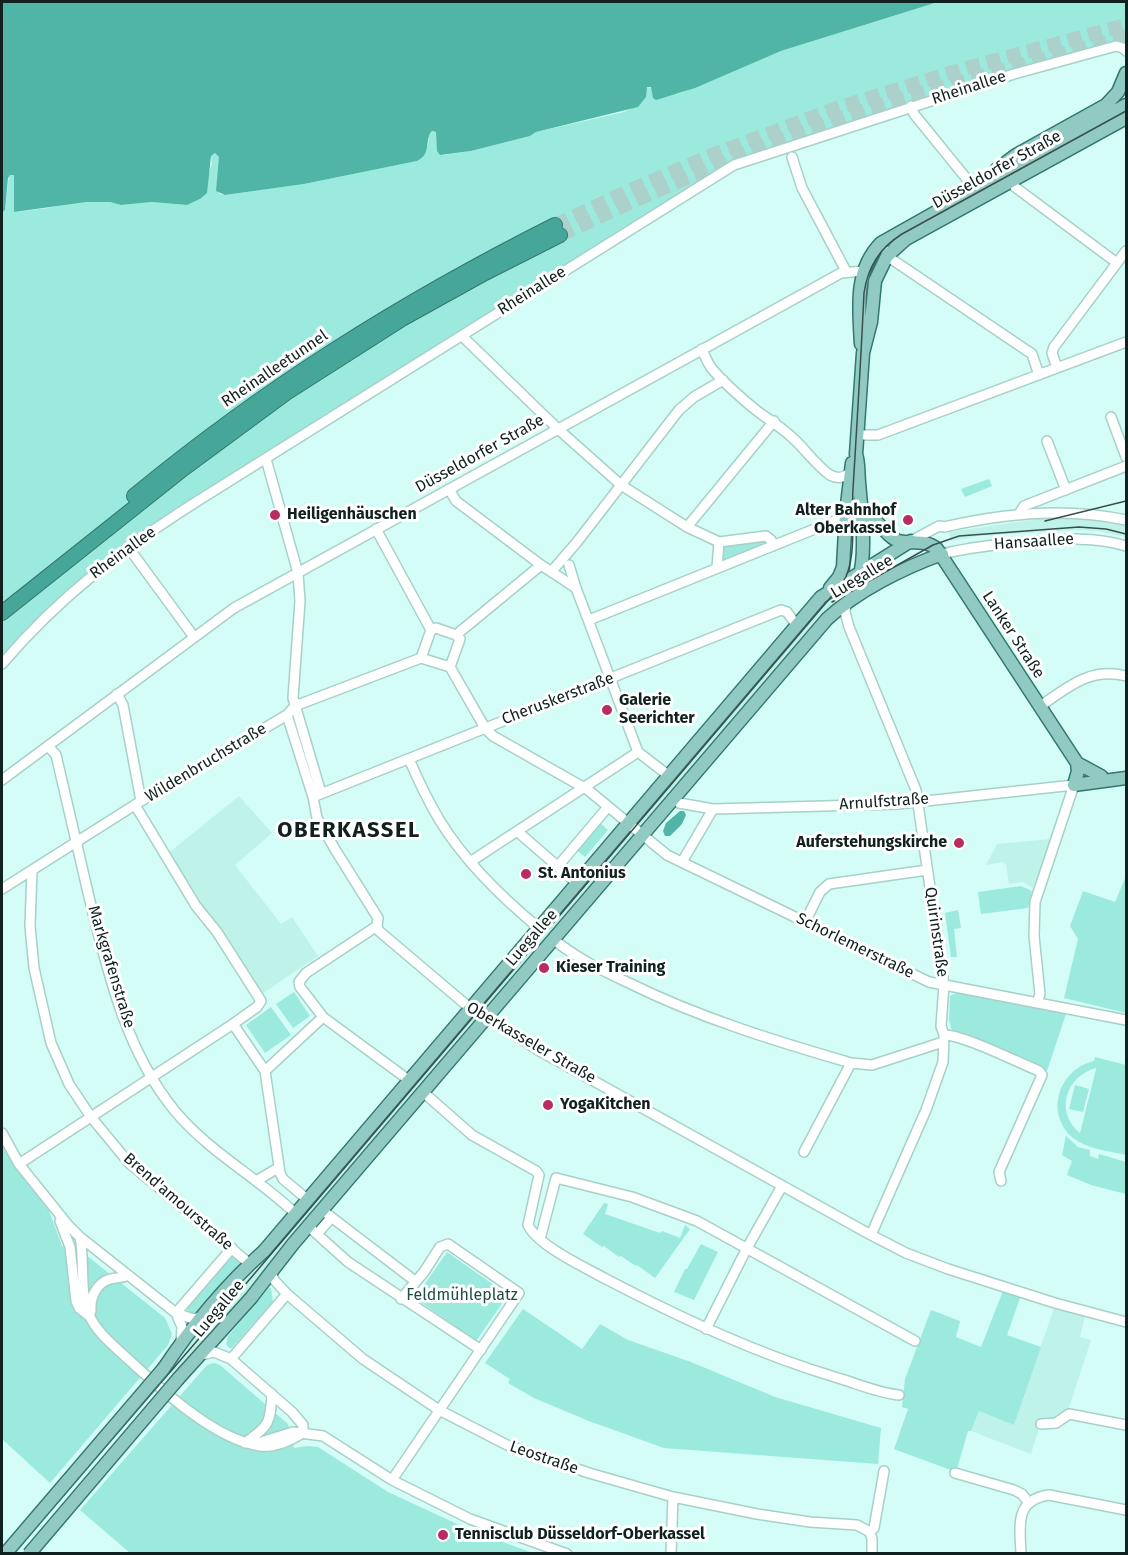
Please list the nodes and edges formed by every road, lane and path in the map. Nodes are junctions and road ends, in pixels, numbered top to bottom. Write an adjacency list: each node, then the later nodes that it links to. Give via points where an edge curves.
1 (1126, 51): 4 (street, Rheinallee, via 1120,46 1112,47)
2 (1126, 73): 8 (main road, Düsseldorfer Straße, via 1107,105 1013,157 992,173)
3 (1126, 105): 8 (main road, Düsseldorfer Straße)
4 (911, 106): 8 (street); 18 (street, Rheinallee, via 734,165)
5 (1126, 118): 7 (main road, Düsseldorfer Straße)
6 (792, 157): 15 (street, via 802,188)
7 (1012, 181): 8 (main road, Düsseldorfer Straße); 13 (street)
8 (980, 190): 10 (main road, Düsseldorfer Straße); 12 (main road, Düsseldorfer Straße)
9 (558, 230): 61 (highway, Rheinalleetunnel, via 477,265 392,312 276,387 179,459)
10 (892, 235): 12 (street); 16 (main road, Düsseldorfer Straße, via 872,253)
11 (1126, 251): 13 (street)
12 (887, 256): 14 (main road, Düsseldorfer Straße); 24 (street, via 1032,354)
13 (1118, 263): 23 (street, via 1054,347)
14 (880, 267): 16 (main road); 17 (main road, Düsseldorfer Straße)
15 (846, 271): 16 (street, Düsseldorfer Straße); 20 (street, Düsseldorfer Straße)
16 (863, 271): 17 (main road, via 870,276 868,297); 21 (main road)
17 (872, 309): 21 (main road)
18 (462, 336): 29 (street); 34 (street, Rheinallee)
19 (1126, 342): 23 (street)
20 (702, 349): 22 (street); 29 (street, Düsseldorfer Straße)
21 (863, 352): 30 (main road)
22 (710, 366): 25 (street); 26 (street)
23 (1057, 368): 24 (street)
24 (1039, 375): 30 (street, via 878,435)
25 (723, 380): 26 (street); 28 (street)
26 (711, 387): 37 (street, via 686,402)
27 (1112, 417): 33 (street)
28 (774, 421): 36 (street, via 831,475 842,477); 45 (street)
29 (558, 429): 37 (street); 38 (street, Düsseldorfer Straße)
30 (858, 435): 32 (main road)
31 (1047, 441): 39 (street)
32 (856, 454): 36 (main road); 40 (main road)
33 (1126, 457)
34 (266, 459): 53 (street, Rheinallee); 59 (street, Oberkasseler Straße)
35 (1126, 466): 39 (street)
36 (850, 472): 41 (main road)
37 (621, 485): 45 (street); 58 (street)
38 (449, 489): 47 (street, Düsseldorfer Straße); 55 (street, via 456,501)
39 (1066, 490): 42 (street, via 1024,506)
40 (862, 509): 49 (main road, via 896,540); 60 (main road)
41 (846, 513): 44 (street); 48 (main road)
42 (1019, 514): 43 (street, Hansaallee, via 1061,513); 46 (street, Hansaallee)
43 (1126, 520)
44 (827, 524): 48 (street); 51 (street)
45 (687, 527): 50 (street)
46 (944, 527): 49 (street, Hansaallee, via 929,530); 54 (street, via 933,538)
47 (376, 530): 59 (street, Düsseldorfer Straße); 71 (street)
48 (845, 532): 63 (main road, via 841,573)
49 (911, 541): 54 (main road); 60 (main road, Luegallee)
50 (719, 542): 51 (street, via 766,536); 57 (street)
51 (773, 546): 57 (street)
52 (1126, 546): 54 (street, Hansaallee, via 1071,539)
53 (128, 547): 73 (street); 75 (street, Rheinallee, via 46,615)
54 (937, 550): 64 (main road, Luegallee); 81 (main road, Lanker Straße)
55 (541, 565): 58 (street); 72 (street)
56 (568, 565): 62 (street)
57 (717, 568): 68 (street)
58 (552, 571): 62 (street)
59 (298, 573): 73 (street, Düsseldorfer Straße, via 234,608); 80 (street, Oberkasseler Straße, via 300,601 292,698)
60 (861, 573): 63 (main road, Luegallee); 64 (main road)
61 (41, 578): 65 (highway); 66 (highway)
62 (576, 588): 68 (street)
63 (821, 597): 69 (main road, Luegallee)
64 (846, 602): 67 (main road, Luegallee); 70 (street, Quirinstraße)
65 (2, 603)
66 (2, 613)
67 (827, 619): 70 (street, via 837,619); 92 (main road, Luegallee)
68 (589, 620): 78 (street)
69 (797, 626): 78 (street, Cheruskerstraße, via 781,610); 88 (main road, Luegallee)
70 (849, 627): 96 (street, Quirinstraße)
71 (431, 630): 72 (street); 74 (street)
72 (456, 635): 76 (street, via 460,639)
73 (194, 637): 79 (street, Düsseldorfer Straße)
74 (421, 658): 76 (street); 80 (street, Wildenbruchstraße)
75 (2, 664)
76 (450, 667): 83 (street)
77 (1126, 676): 81 (street, via 1109,672 1084,678)
78 (610, 679): 83 (street, Cheruskerstraße); 85 (street)
79 (117, 694): 84 (street, Düsseldorfer Straße); 97 (street, via 123,705)
80 (296, 706): 82 (street, Wildenbruchstraße); 95 (street, Oberkasseler Straße)
81 (1039, 707): 87 (main road, Lanker Straße)
82 (287, 715): 95 (street, Oberkasseler Straße); 97 (street, Wildenbruchstraße)
83 (485, 728): 86 (street, Cheruskerstraße); 94 (street, Schorlemerstraße)
84 (48, 746): 90 (street, Düsseldorfer Straße); 104 (street, Markgrafenstraße, via 56,755)
85 (638, 752): 88 (street); 94 (street)
86 (409, 759): 95 (street, Cheruskerstraße); 105 (street, via 438,819)
87 (1077, 763): 91 (main road, Lanker Straße); 93 (main road)
88 (667, 778): 102 (main road, Luegallee)
89 (1126, 778): 91 (main road)
90 (2, 780)
91 (1104, 780): 93 (main road)
92 (685, 784): 98 (main road, Luegallee); 99 (street, via 684,795)
93 (1074, 785): 96 (street, Arnulfstraße); 117 (street, via 1035,902)
94 (583, 788): 100 (street, Schorlemerstraße); 103 (street)
95 (317, 795): 113 (street, Oberkasseler Straße, via 317,818 378,918)
96 (918, 801): 101 (street, Arnulfstraße); 109 (street, Quirinstraße)
97 (138, 803): 104 (street, Wildenbruchstraße); 122 (street, via 196,906 261,1001)
98 (673, 803): 99 (street, Arnulfstraße); 102 (main road, Luegallee)
99 (693, 805): 101 (street, Arnulfstraße)
100 (607, 808): 102 (street, Schorlemerstraße); 107 (street)
101 (712, 808): 106 (street)
102 (635, 831): 106 (street, Schorlemerstraße); 110 (main road, Luegallee); 115 (main road, Luegallee)
103 (518, 832): 105 (street); 107 (street)
104 (76, 842): 108 (street, Wildenbruchstraße); 126 (street, Markgrafenstraße, via 112,982)
105 (470, 862): 114 (street)
106 (682, 862): 112 (street, Schorlemerstraße)
107 (558, 866): 110 (street)
108 (32, 870): 111 (street, Wildenbruchstraße); 129 (street, Brend'amourstraße, via 31,946 43,1010 61,1067)
109 (927, 870): 112 (street, via 829,884 820,892); 116 (street, Quirinstraße)
110 (579, 884): 114 (main road, Luegallee)
111 (2, 889)
112 (805, 922): 116 (street, Schorlemerstraße, via 929,982)
113 (377, 926): 118 (street, Oberkasseler Straße); 119 (street, via 306,973 299,982)
114 (540, 929): 118 (main road, Luegallee)
115 (553, 939): 120 (main road, Luegallee); 124 (street, via 593,966 655,996 742,1030)
116 (944, 985): 117 (street, Schorlemerstraße); 123 (street, Quirinstraße)
117 (1038, 1003): 121 (street, Schorlemerstraße)
118 (471, 1009): 120 (street, Oberkasseler Straße); 127 (main road, Luegallee)
119 (323, 1017): 125 (street); 127 (street)
120 (487, 1017): 128 (main road, Luegallee); 136 (street, Oberkasseler Straße, via 538,1050)
121 (1126, 1020)
122 (233, 1024): 125 (street); 126 (street)
123 (943, 1038): 124 (street, via 872,1065); 135 (street, via 951,1035 1042,1075 999,1172); 142 (street, Quirinstraße, via 943,1062 926,1110)
124 (851, 1063): 131 (street)
125 (265, 1071): 133 (street)
126 (151, 1078): 129 (street); 134 (street, Markgrafenstraße, via 192,1130)
127 (410, 1081): 137 (main road, Luegallee)
128 (423, 1092): 140 (main road, Luegallee); 144 (street, via 472,1135 537,1171 528,1221 529,1228)
129 (91, 1117): 132 (street); 146 (street, Brend'amourstraße, via 129,1162)
130 (2, 1133): 132 (street)
131 (804, 1152)
132 (19, 1164): 138 (street)
133 (278, 1168): 134 (street); 137 (street, via 283,1179)
134 (256, 1181): 139 (street, Markgrafenstraße)
135 (1000, 1181)
136 (782, 1186): 142 (street, Oberkasseler Straße); 147 (street)
137 (308, 1200): 139 (main road, Luegallee)
138 (59, 1214): 143 (street); 145 (street)
139 (296, 1214): 148 (main road, Luegallee)
140 (327, 1214): 141 (main road, Luegallee); 151 (street)
141 (313, 1230): 149 (main road, Luegallee); 153 (street, via 348,1262)
142 (871, 1235): 157 (street, Oberkasseler Straße, via 948,1269)
143 (80, 1237): 145 (street); 150 (street); 155 (street, via 84,1256 83,1295)
144 (540, 1239): 147 (street, via 556,1178 660,1206 707,1225); 158 (street, via 570,1260)
145 (70, 1247): 155 (street, via 76,1301)
146 (232, 1248): 148 (street, Brend'amourstraße); 154 (street)
147 (747, 1248): 158 (street); 159 (street)
148 (250, 1264): 156 (main road, Luegallee)
149 (270, 1272): 152 (street, Leostraße); 162 (main road, Luegallee)
150 (128, 1275): 154 (street); 155 (street, via 100,1284 92,1296)
151 (415, 1281): 153 (street); 161 (street, via 440,1247 448,1244 519,1293)
152 (287, 1294): 163 (street); 166 (street, Leostraße, via 363,1359)
153 (401, 1299): 161 (street)
154 (176, 1313): 156 (street, via 193,1319); 160 (street, via 182,1327)
155 (89, 1316): 170 (street, via 158,1386 200,1418)
156 (203, 1316): 160 (main road, Luegallee)
157 (1126, 1322)
158 (706, 1329): 165 (street, via 798,1366)
159 (915, 1341)
160 (180, 1343): 178 (main road, Luegallee, bridge, via 164,1368)
161 (481, 1350): 166 (street)
162 (201, 1355): 163 (street, via 214,1352); 179 (main road, Luegallee, bridge)
163 (231, 1359): 164 (street)
164 (272, 1394): 169 (street, via 300,1420); 170 (street, via 268,1423)
165 (900, 1395)
166 (439, 1410): 173 (street); 174 (street, Leostraße, via 507,1445)
167 (1041, 1424): 168 (street, via 1056,1423 1069,1414)
168 (1126, 1425)
169 (303, 1433): 170 (street, via 293,1432 255,1445); 173 (street, via 328,1438)
170 (244, 1443)
171 (884, 1471): 177 (street, via 874,1528)
172 (955, 1473): 175 (street, via 1014,1490)
173 (392, 1480): 180 (street, via 470,1518)
174 (673, 1497): 177 (street, Leostraße, via 768,1516 857,1525); 181 (street)
175 (1029, 1502): 176 (street, via 1049,1495); 183 (street, via 1020,1520)
176 (1126, 1510)
177 (870, 1532): 182 (street)
178 (5, 1554)
179 (29, 1554)
180 (567, 1554)
181 (671, 1554)
182 (872, 1554)
183 (1021, 1554)

